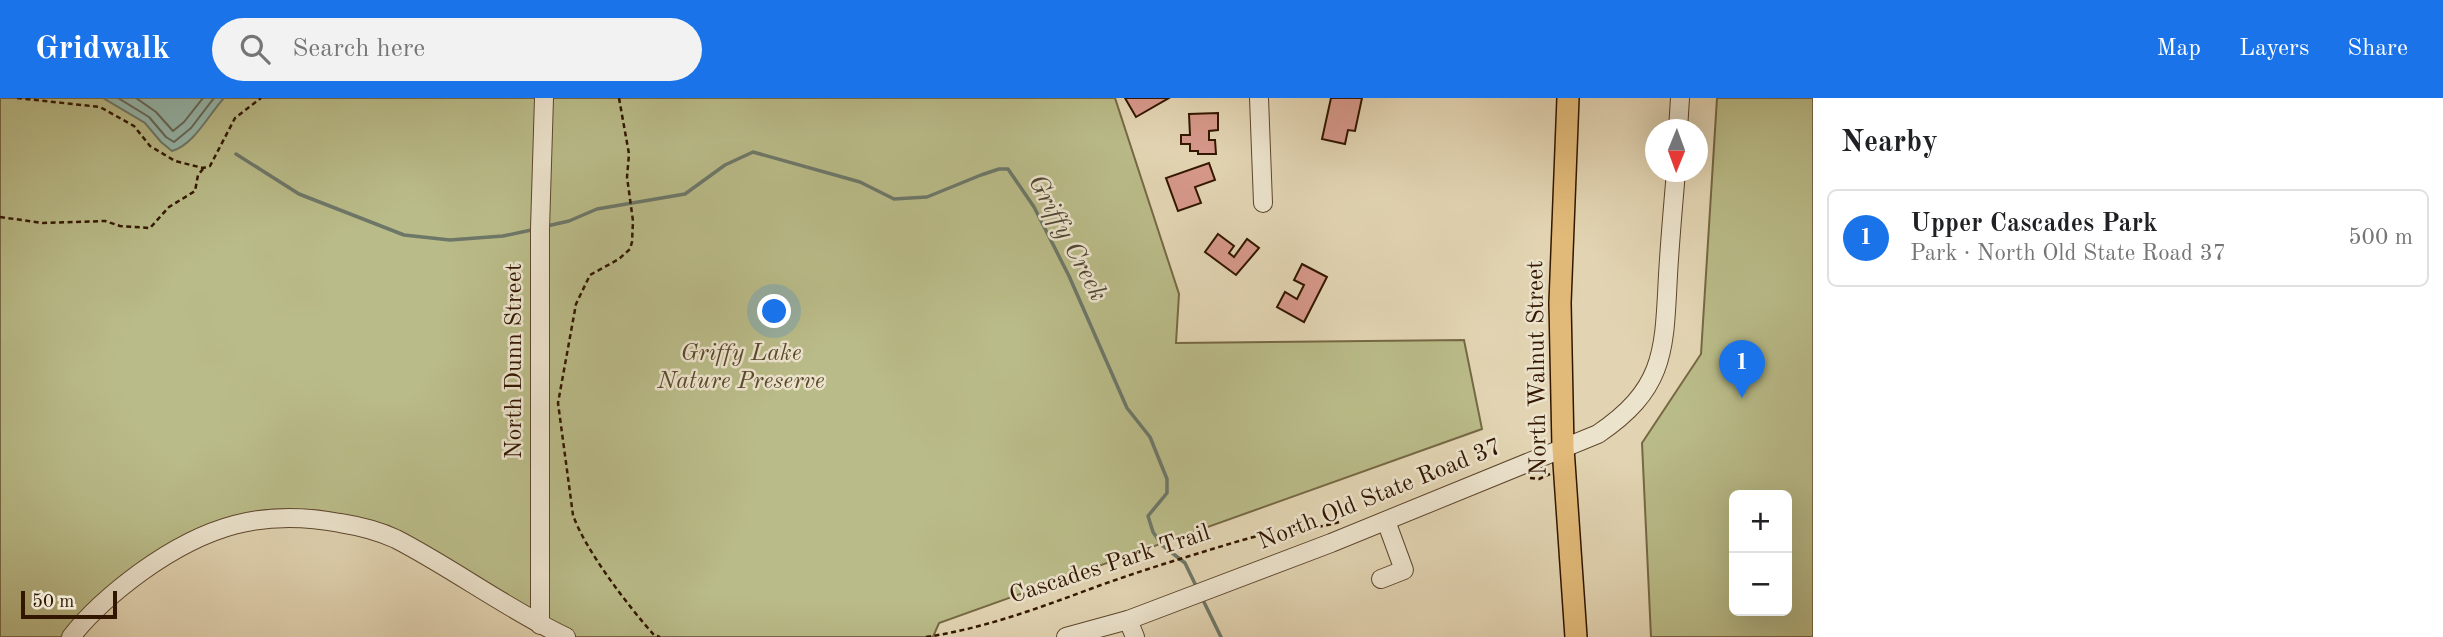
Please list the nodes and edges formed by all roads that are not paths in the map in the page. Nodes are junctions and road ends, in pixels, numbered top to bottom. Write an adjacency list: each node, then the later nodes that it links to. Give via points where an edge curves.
1 (544, 98): 11 (street, North Dunn Street)
2 (1259, 98): 7 (street)
3 (1568, 98): 8 (main road, North Walnut Street, via 1560,303)
4 (1681, 98): 5 (street)
5 (1679, 119)
6 (1674, 182): 8 (street, North Old State Road 37, via 1664,347 1653,375 1636,402)
7 (1263, 203)
8 (1564, 458): 9 (street, North Old State Road 37, via 1521,466); 16 (main road, North Walnut Street)
9 (1386, 521): 10 (street, via 1404,570); 12 (street, North Old State Road 37, via 1179,601)
10 (1381, 579)
11 (540, 625): 13 (street, via 394,538 338,522 277,518 216,529 183,544 110,595); 14 (street)
12 (1131, 629): 15 (street, North Old State Road 37)
13 (71, 637)
14 (566, 637)
15 (1066, 637)
16 (1576, 637)

